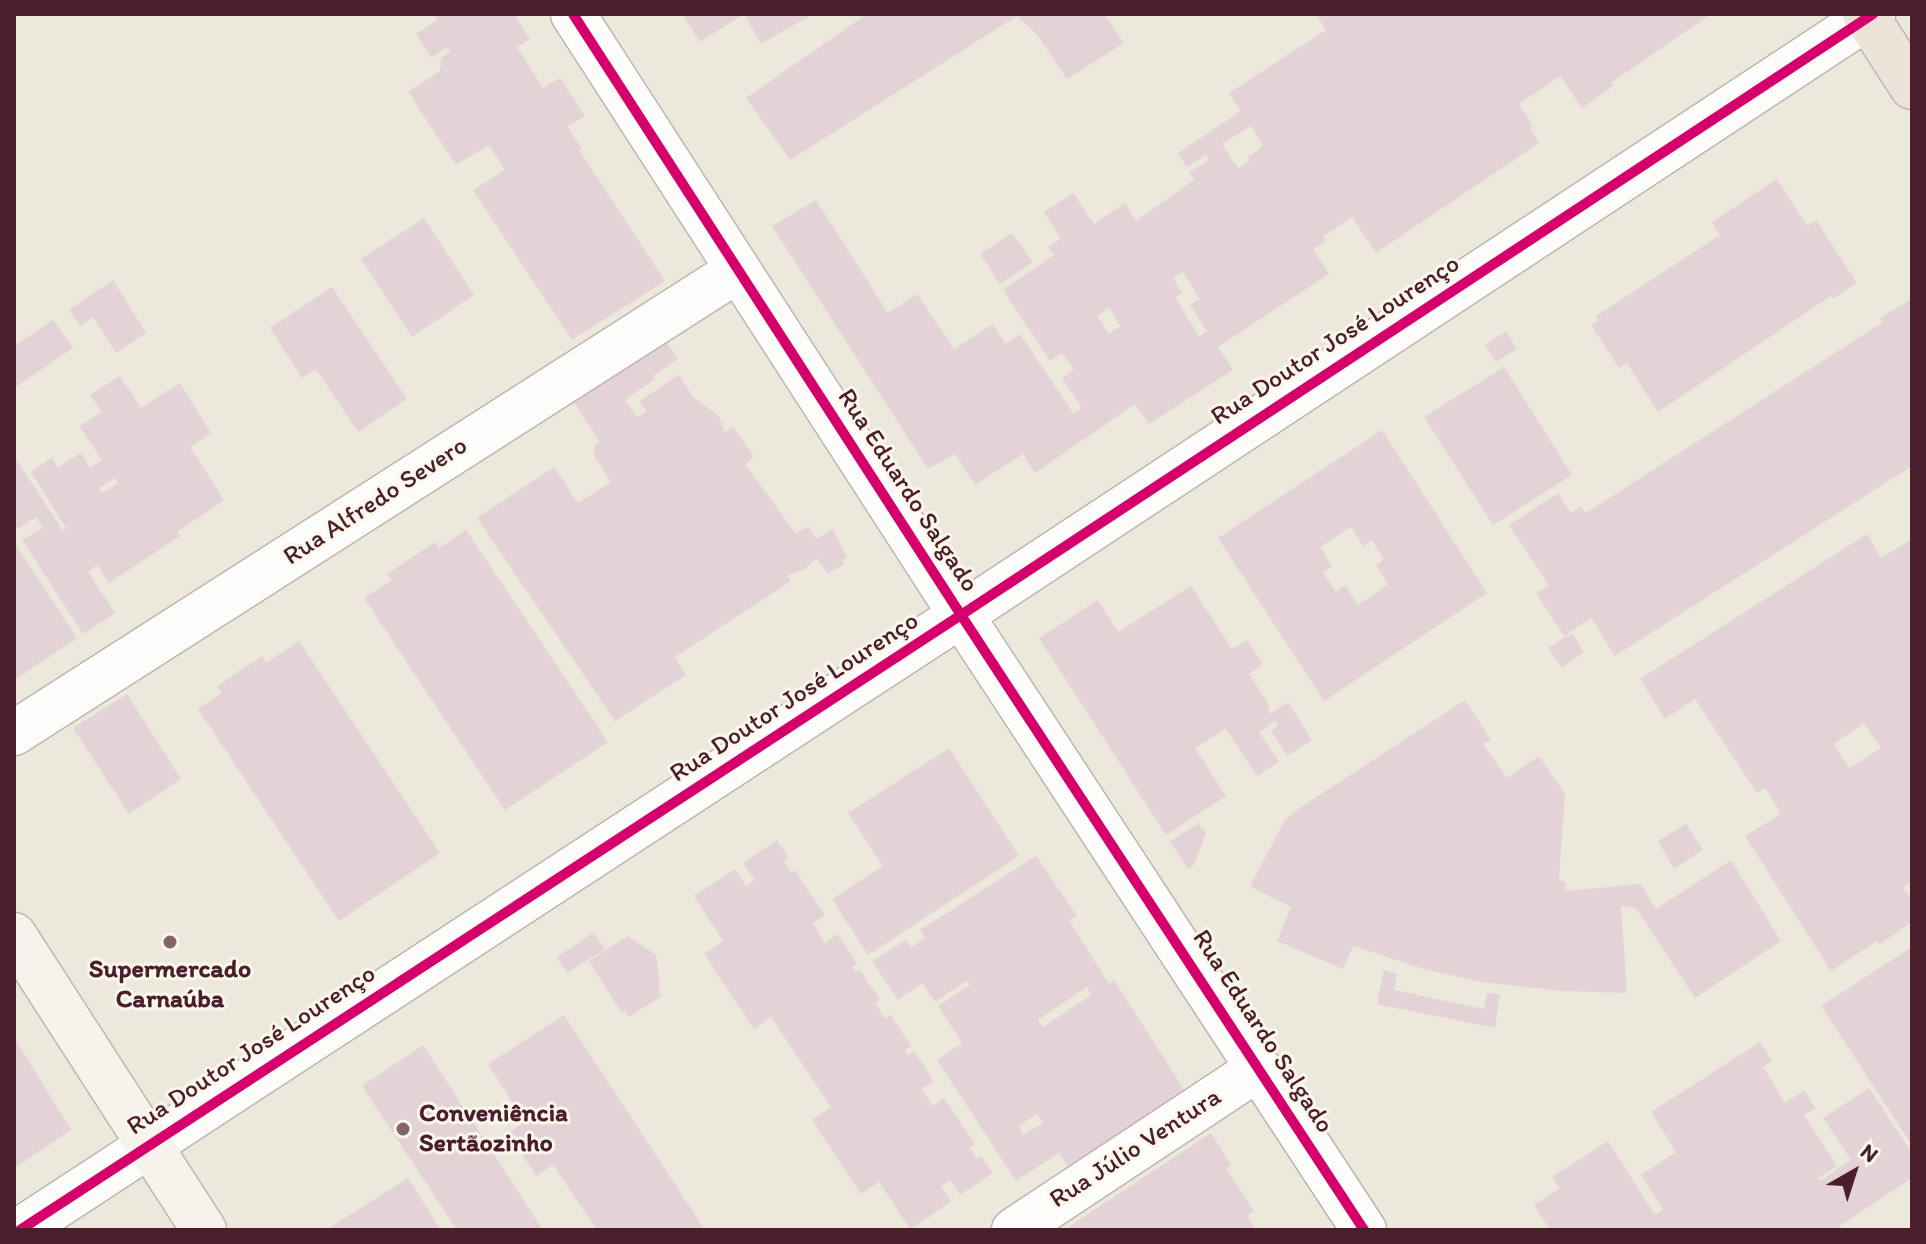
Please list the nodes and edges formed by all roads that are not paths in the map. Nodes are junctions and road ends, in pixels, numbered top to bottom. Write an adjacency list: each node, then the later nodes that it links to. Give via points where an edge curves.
1 (573, 14): 4 (street, Rua Eduardo Salgado)
2 (1868, 15): 3 (main road); 5 (street, Rua Doutor José Lourenço)
3 (1912, 87)
4 (738, 270): 5 (street, Rua Eduardo Salgado); 6 (street, Rua Alfredo Severo)
5 (961, 615): 8 (street, Rua Eduardo Salgado); 9 (street, Rua Doutor José Lourenço)
6 (14, 733)
7 (14, 935): 9 (main road)
8 (1259, 1068): 12 (street, Rua Júlio Ventura); 13 (street, Rua Eduardo Salgado)
9 (149, 1144): 10 (street, Rua Doutor José Lourenço); 11 (main road)
10 (20, 1230)
11 (204, 1230)
12 (1014, 1230)
13 (1364, 1230)

